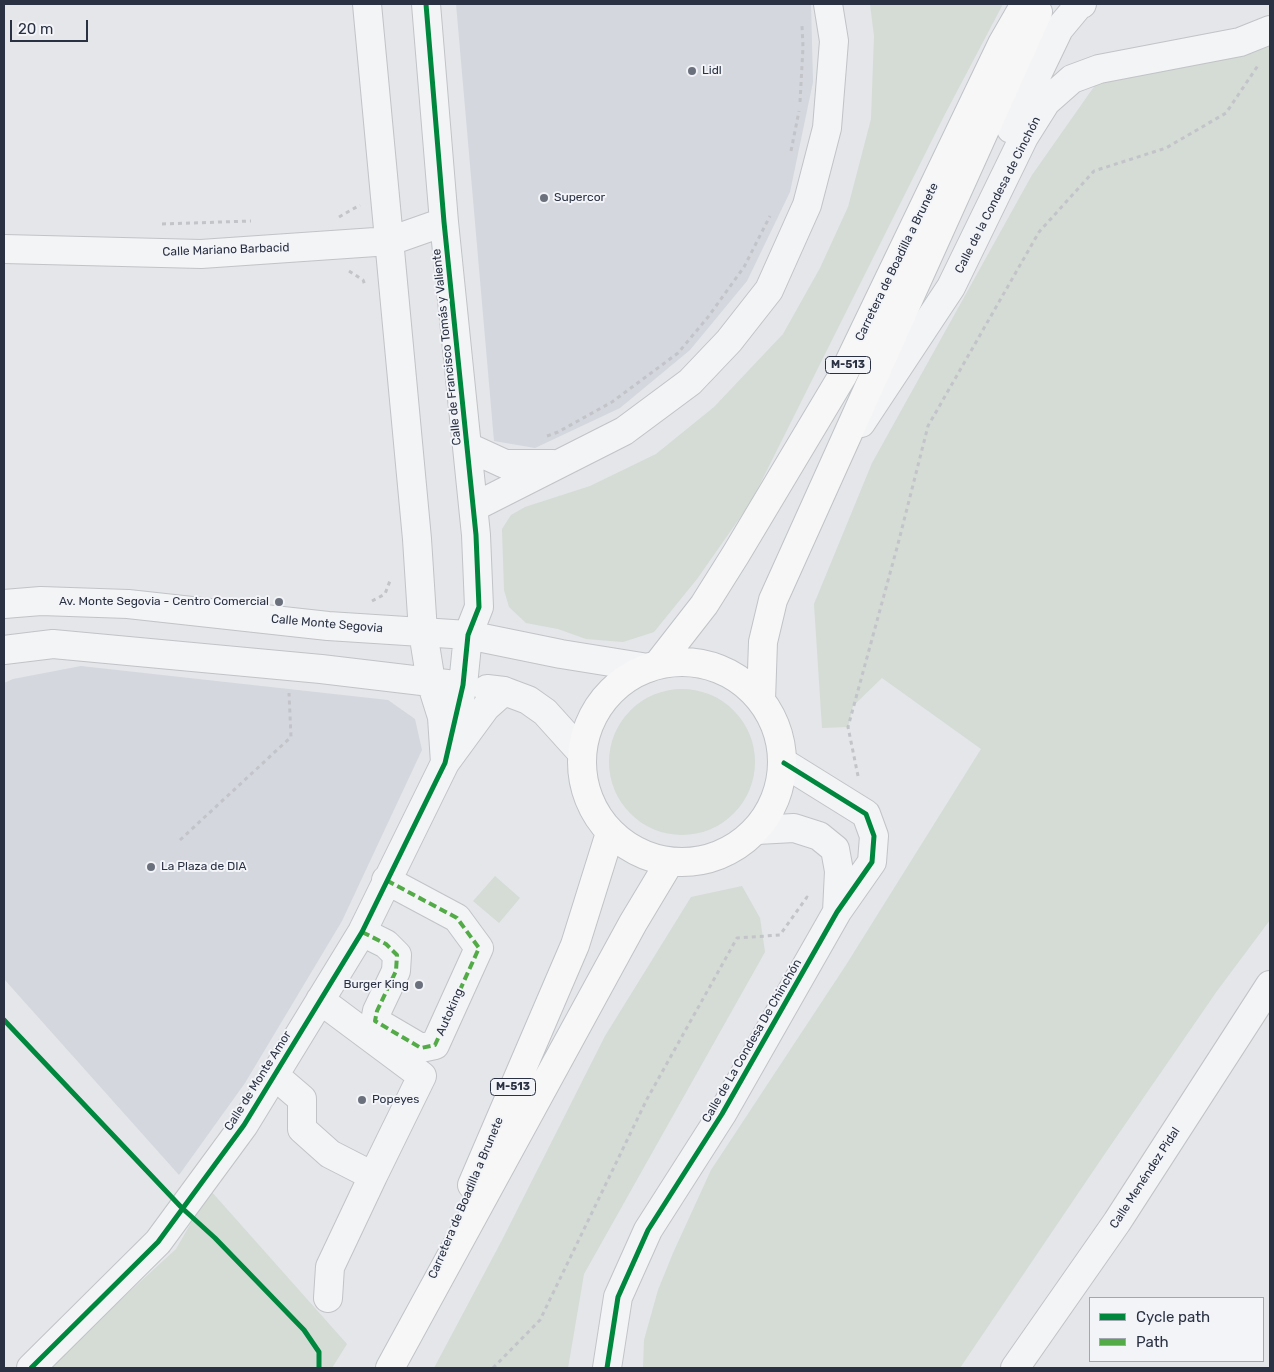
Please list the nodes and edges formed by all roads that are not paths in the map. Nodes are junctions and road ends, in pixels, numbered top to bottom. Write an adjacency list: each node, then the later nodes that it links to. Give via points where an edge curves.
1 (367, 4): 11 (street)
2 (426, 4): 10 (street, Calle de Francisco Tomás y Valiente)
3 (828, 4): 14 (street, via 834,41 827,128 807,206 768,290 729,341 690,382 624,431)
4 (1014, 4): 9 (street)
5 (1025, 4): 9 (main road, Carretera de Boadilla a Brunete / M-513)
6 (1042, 4): 15 (main road, Carretera de Boadilla a Brunete / M-513)
7 (1082, 4): 15 (street, via 1059,29 929,301)
8 (1270, 30): 15 (street, Calle de la Condesa de Cinchón, via 1240,42 1099,69 1072,79 1046,102 1024,137 951,288)
9 (1002, 44): 25 (main road, Carretera de Boadilla a Brunete / M-513, via 843,375 704,605)
10 (444, 222): 11 (street, Calle Mariano Barbacid); 13 (street, Calle de Francisco Tomás y Valiente)
11 (390, 241): 12 (street, Calle Mariano Barbacid, via 201,254); 20 (street)
12 (4, 249)
13 (468, 447): 14 (street, via 505,464); 16 (street, Calle de Francisco Tomás y Valiente)
14 (556, 464): 16 (street)
15 (834, 464): 29 (main road, Carretera de Boadilla a Brunete / M-513, via 773,600 763,642)
16 (474, 507): 21 (street, Calle de Francisco Tomás y Valiente, via 479,607)
17 (41, 601): 18 (street, Calle Monte Segovia); 19 (street); 20 (street, Calle Monte Segovia, via 128,604 328,626)
18 (4, 604)
19 (4, 612)
20 (424, 632): 21 (street, Calle Monte Segovia); 26 (street)
21 (468, 635): 25 (street, Calle Monte Segovia, via 561,654); 27 (street, Calle de Francisco Tomás y Valiente)
22 (54, 644): 23 (street); 24 (street); 26 (street)
23 (4, 650)
24 (4, 659)
25 (653, 666): 29 (main road, M-513, via 681,661 704,664 726,671 745,683); 30 (main road, M-513, via 627,678 610,692 586,731)
26 (431, 682): 27 (street); 31 (street, via 442,717)
27 (463, 685): 28 (street); 31 (street, Calle de Monte Amor)
28 (504, 692): 30 (street, via 528,700 545,712); 31 (street, Calle de Monte Amor, via 486,707)
29 (762, 700): 32 (main road, M-513, via 779,734)
30 (582, 753): 34 (main road, M-513, via 584,782 593,809)
31 (445, 763): 36 (street, Calle de Monte Amor)
32 (784, 763): 33 (main road, M-513, via 778,794 770,813); 37 (street, Calle de La Condesa De Chinchón, via 866,814 874,836 872,862)
33 (757, 830): 35 (main road, M-513, via 739,846 717,857 694,863); 37 (street, Calle de La Condesa De Chinchón, via 794,828 819,836 835,850 839,871)
34 (610, 833): 35 (main road, M-513, via 637,853); 46 (main road, Carretera de Boadilla a Brunete / M-513, via 574,945)
35 (669, 863): 46 (main road, Carretera de Boadilla a Brunete / M-513, via 632,923)
36 (386, 880): 38 (street, Calle de Monte Amor); 41 (street, Autoking, via 457,918 479,948)
37 (838, 912): 49 (street, Calle de La Condesa De Chinchón, via 722,1114 648,1230 618,1297)
38 (362, 932): 40 (street, Calle de Monte Amor); 41 (street, Autoking, via 386,944 397,955 396,971 375,1021 421,1048)
39 (1270, 985): 50 (street, Calle Menéndez Pidal, via 1117,1222)
40 (320, 1000): 42 (street, Calle de Monte Amor); 43 (street)
41 (435, 1045): 43 (street)
42 (274, 1075): 44 (street, via 302,1099 302,1129 330,1154); 47 (street, Calle de Monte Amor, via 244,1125 158,1242)
43 (422, 1076): 44 (street)
44 (373, 1176): 45 (street, via 330,1267)
45 (328, 1298)
46 (406, 1338): 48 (main road, Carretera de Boadilla a Brunete / M-513)
47 (31, 1368)
48 (390, 1368)
49 (607, 1368)
50 (1015, 1368)

